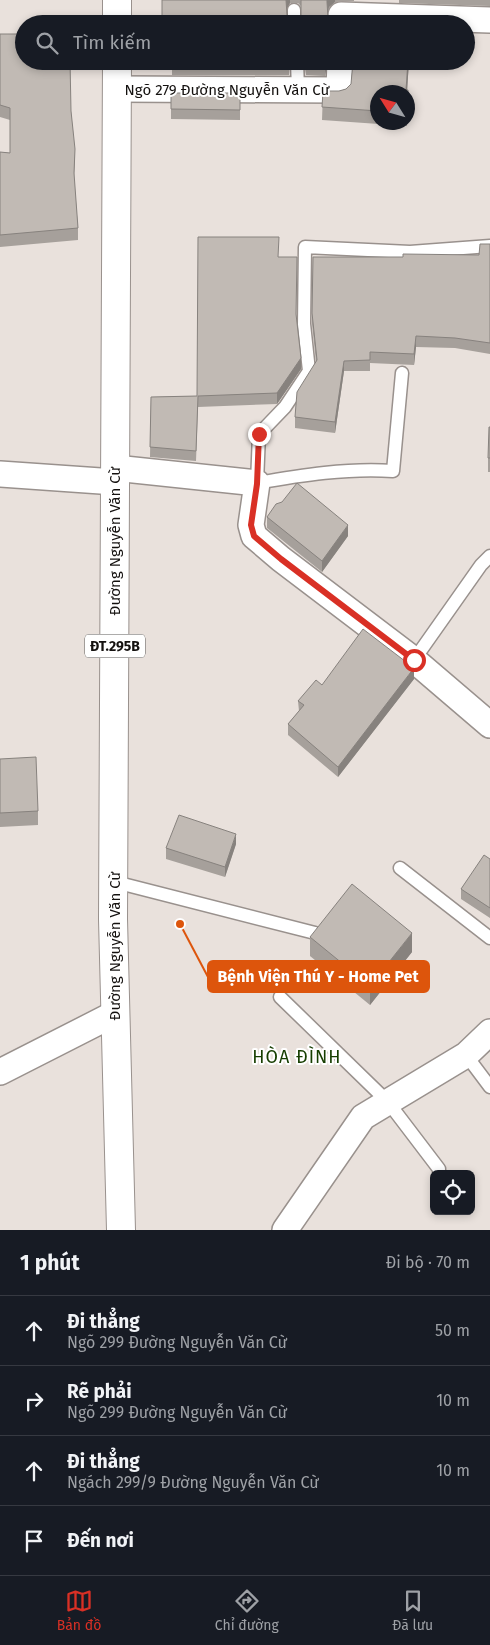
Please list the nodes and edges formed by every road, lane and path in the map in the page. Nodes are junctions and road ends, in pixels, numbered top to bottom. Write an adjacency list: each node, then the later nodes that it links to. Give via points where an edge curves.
1 (117, 0): 3 (main road)
2 (294, 10): 4 (lane)
3 (117, 15)
4 (294, 15)
5 (475, 19): 6 (street)
6 (490, 20)
7 (117, 70): 10 (main road, Đường Nguyễn Văn Cừ / ĐT.295B)
8 (297, 70): 11 (lane)
9 (339, 70): 11 (street, Ngõ 279 Đường Nguyễn Văn Cừ, via 338,90)
10 (117, 89): 11 (street, Ngõ 279 Đường Nguyễn Văn Cừ); 15 (main road, Đường Nguyễn Văn Cừ / ĐT.295B)
11 (298, 90)
12 (490, 246): 16 (lane, via 410,252 304,247 304,324 309,371 285,407 259,434)
13 (402, 373): 16 (lane, via 393,472 370,470 304,474)
14 (0, 474): 15 (street)
15 (115, 475): 16 (street); 21 (main road, Đường Nguyễn Văn Cừ / ĐT.295B)
16 (257, 484): 18 (street, via 251,525 254,536)
17 (490, 556): 18 (lane)
18 (414, 660): 19 (street)
19 (490, 726)
20 (400, 868): 23 (lane)
21 (115, 882): 22 (lane); 25 (main road, Đường Nguyễn Văn Cừ / ĐT.295B)
22 (315, 933)
23 (490, 938)
24 (280, 997): 30 (lane)
25 (116, 1013): 28 (street); 32 (main road, Đường Nguyễn Văn Cừ / ĐT.295B)
26 (490, 1032): 27 (street)
27 (466, 1055): 29 (lane); 30 (street)
28 (0, 1072)
29 (490, 1087)
30 (388, 1102): 31 (lane); 33 (street, via 363,1117)
31 (439, 1169)
32 (121, 1230)
33 (285, 1230)

